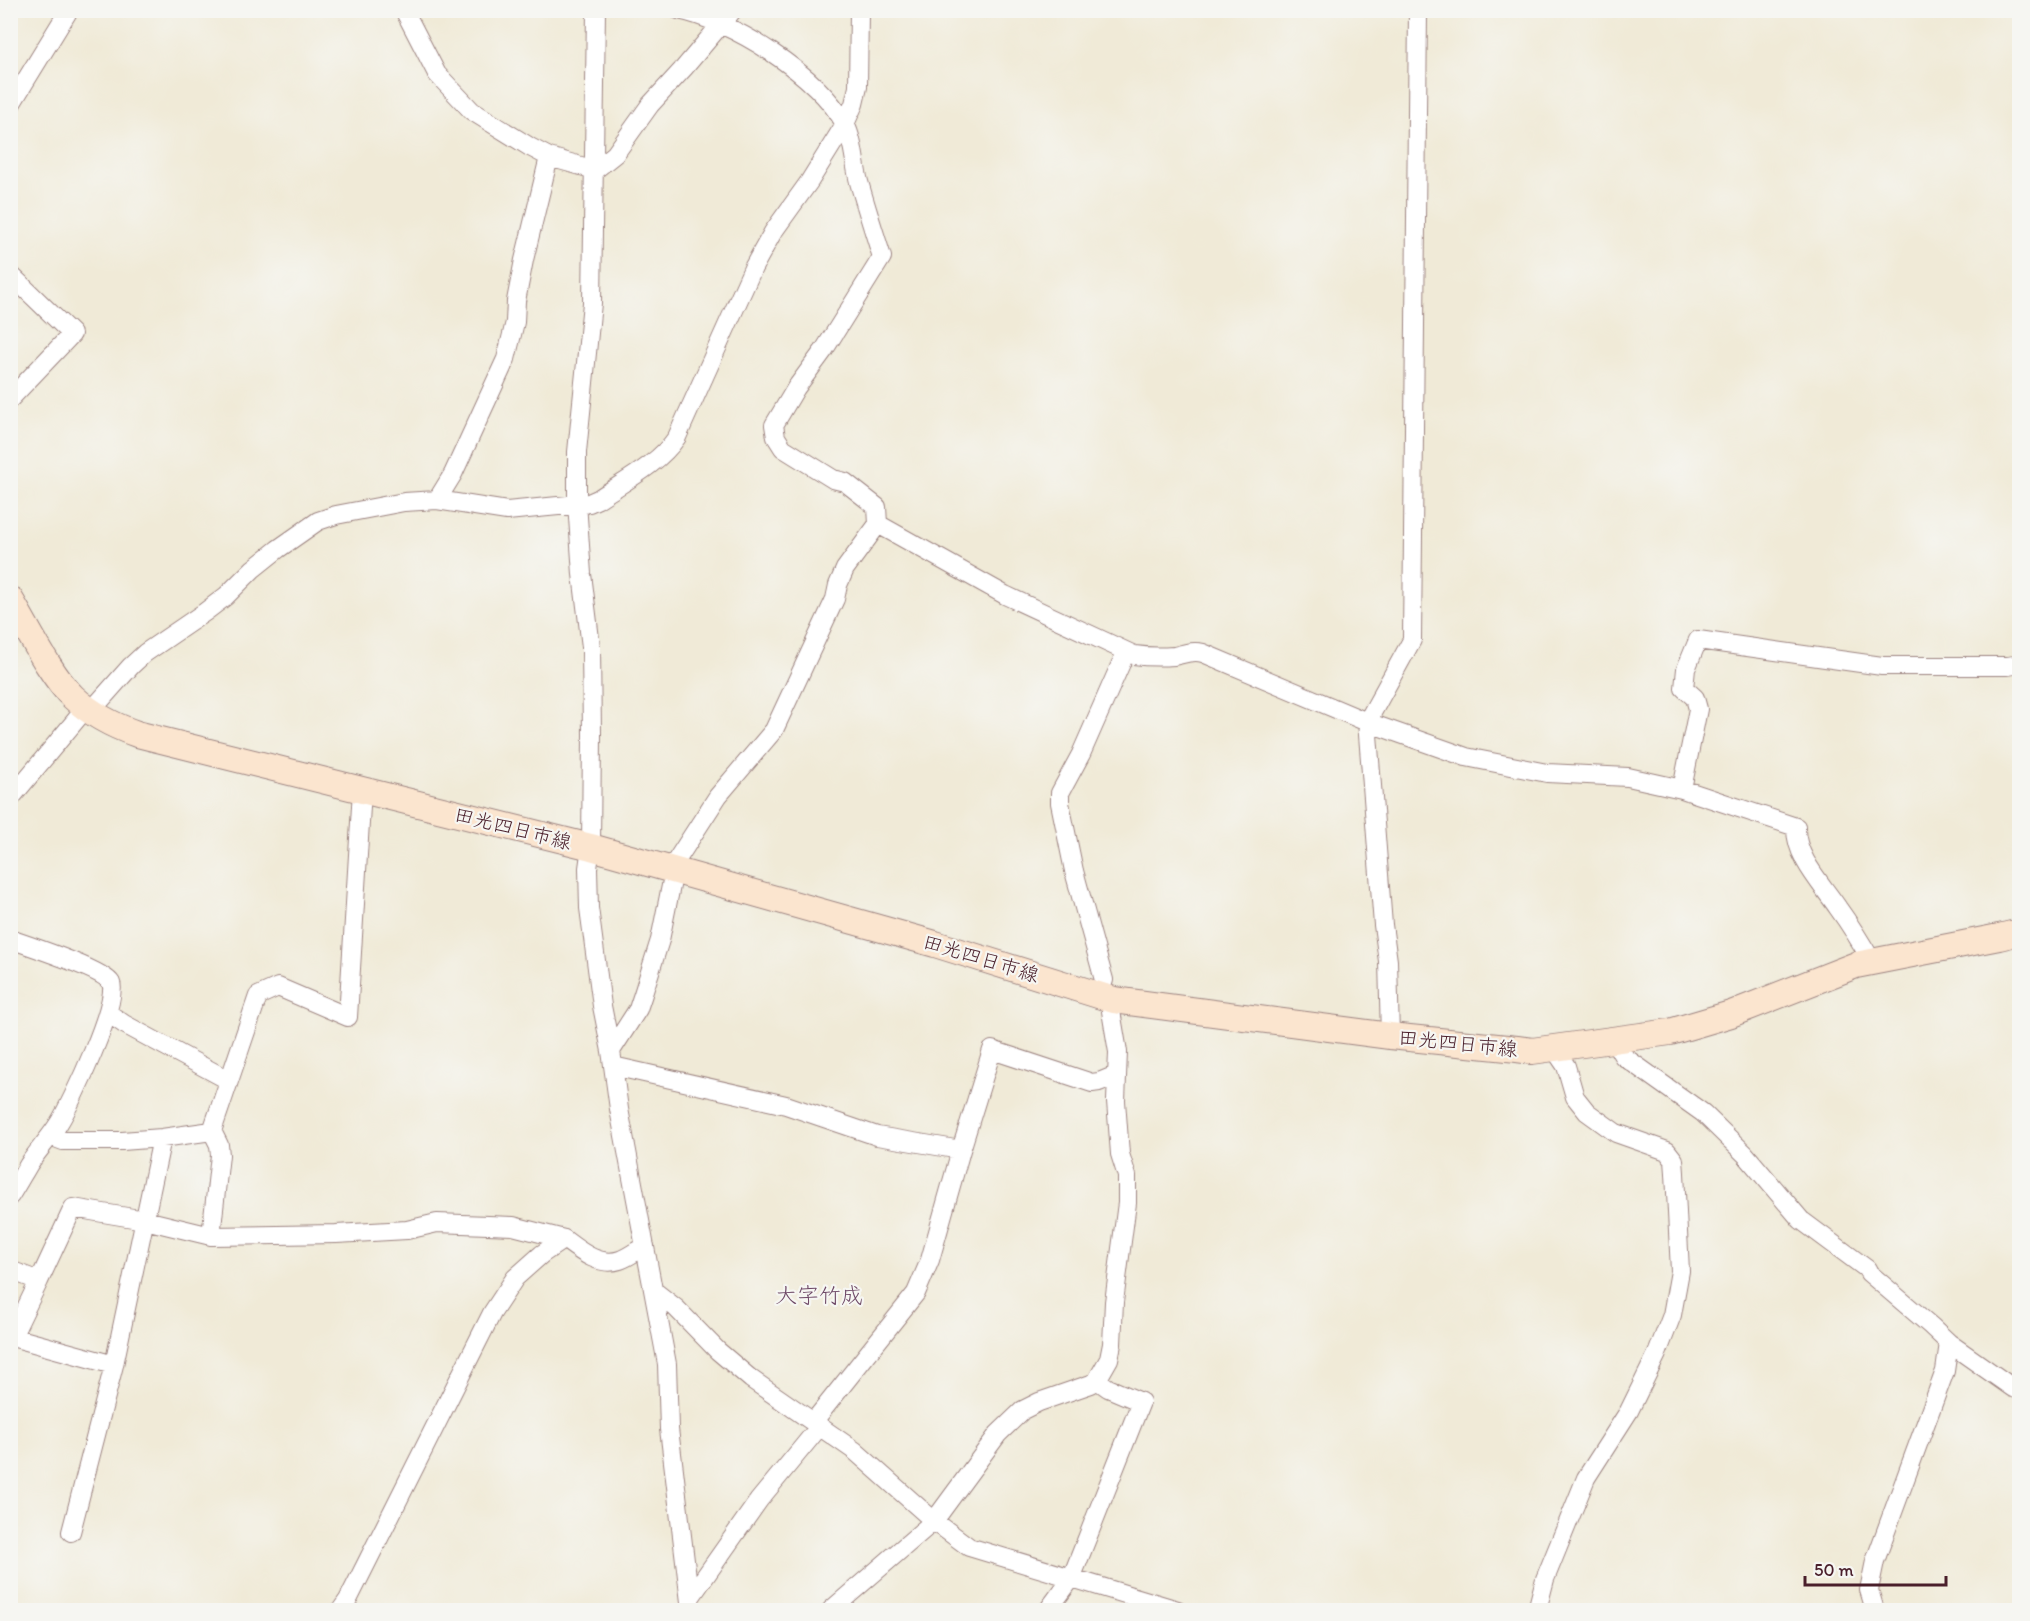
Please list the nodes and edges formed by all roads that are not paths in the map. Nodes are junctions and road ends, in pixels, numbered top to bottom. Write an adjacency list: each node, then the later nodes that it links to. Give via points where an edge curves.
1 (69, 10): 9 (street)
2 (405, 10): 11 (street, via 438,74 472,111)
3 (596, 10): 12 (street)
4 (678, 10): 8 (street)
5 (733, 10): 8 (street)
6 (860, 10): 10 (street, via 858,87)
7 (1418, 10): 22 (street, via 1412,640)
8 (719, 25): 10 (street, via 806,77); 12 (street, via 650,105 615,154)
9 (10, 106)
10 (845, 124): 16 (street, via 753,268 671,446 598,499); 17 (street, via 882,257 774,425 783,448 833,479 845,482 873,503)
11 (549, 157): 12 (street); 15 (street, via 524,260 506,359)
12 (595, 170): 16 (street, via 591,314 577,452)
13 (10, 274): 14 (street, via 72,334)
14 (10, 399)
15 (437, 500): 16 (street, via 507,511); 21 (street, via 404,502 318,521 253,569 219,602 145,653)
16 (577, 503): 26 (street, via 591,647)
17 (878, 524): 19 (street, via 1005,595); 27 (street, via 845,569 774,730 718,796)
18 (10, 599): 21 (main road, 田光四日市線, via 58,679)
19 (1126, 652): 22 (street, via 1153,658 1203,653); 31 (street, via 1060,794 1074,870)
20 (2019, 664): 23 (street, via 1882,666 1698,640 1684,678 1684,688 1695,698 1698,709)
21 (88, 710): 24 (main road, 田光四日市線, via 137,735); 25 (street)
22 (1367, 722): 23 (street, via 1466,757 1547,773 1628,777); 33 (street, via 1388,961)
23 (1682, 789): 30 (street, via 1796,827 1796,838 1814,875)
24 (362, 790): 26 (main road, 田光四日市線); 38 (street, via 348,1017 278,987 258,996)
25 (10, 799)
26 (591, 847): 27 (main road, 田光四日市線); 36 (street, via 589,908)
27 (673, 869): 31 (main road, 田光四日市線); 36 (street, via 660,940 643,994)
28 (2019, 932): 30 (main road, 田光四日市線)
29 (10, 939): 32 (street, via 64,958 110,981 112,1000)
30 (1874, 963): 34 (main road, 田光四日市線, via 1834,972 1731,1014 1670,1032)
31 (1107, 997): 33 (main road, 田光四日市線); 37 (street, via 1118,1052)
32 (108, 1013): 38 (street); 40 (street, via 76,1092)
33 (1390, 1036): 35 (main road, 田光四日市線, via 1532,1051)
34 (1613, 1039): 35 (main road, 田光四日市線); 51 (street, via 1623,1056 1702,1113 1745,1154 1801,1220 1867,1269)
35 (1553, 1047): 64 (street, via 1566,1066 1575,1097 1587,1112 1616,1132 1660,1148 1674,1160 1680,1271 1675,1306 1657,1354 1629,1411 1586,1478 1545,1579)
36 (612, 1059): 42 (street, via 786,1105 877,1136); 47 (street)
37 (1116, 1075): 42 (street, via 1092,1083 992,1050); 53 (street, via 1127,1203 1109,1359)
38 (228, 1080): 39 (street)
39 (212, 1131): 41 (street); 45 (street, via 220,1155)
40 (50, 1136): 41 (street, via 63,1142); 43 (street)
41 (162, 1138): 44 (street)
42 (961, 1150): 55 (street, via 930,1260 916,1293)
43 (10, 1196)
44 (145, 1220): 45 (street); 49 (street, via 73,1208); 52 (street)
45 (211, 1236): 46 (street, via 406,1230 437,1223 513,1226)
46 (564, 1239): 47 (street, via 587,1256 602,1261 619,1260); 60 (street, via 515,1278 492,1313)
47 (645, 1246): 50 (street)
48 (10, 1270): 49 (street)
49 (39, 1281): 52 (street, via 12,1337)
50 (653, 1290): 55 (street, via 717,1351); 59 (street, via 667,1364 669,1429)
51 (1949, 1343): 54 (street); 65 (street, via 1945,1371 1875,1561 1869,1590)
52 (114, 1365): 57 (street)
53 (1096, 1380): 56 (street, via 1023,1410 998,1434); 58 (street, via 1141,1402)
54 (2019, 1390)
55 (817, 1424): 56 (street, via 855,1451); 59 (street, via 759,1500)
56 (934, 1521): 58 (street, via 969,1547); 61 (street)
57 (70, 1532)
58 (1071, 1579): 62 (street); 63 (street)
59 (690, 1604)
60 (341, 1611)
61 (831, 1611)
62 (1048, 1611)
63 (1178, 1611)
64 (1537, 1611)
65 (1875, 1611)

